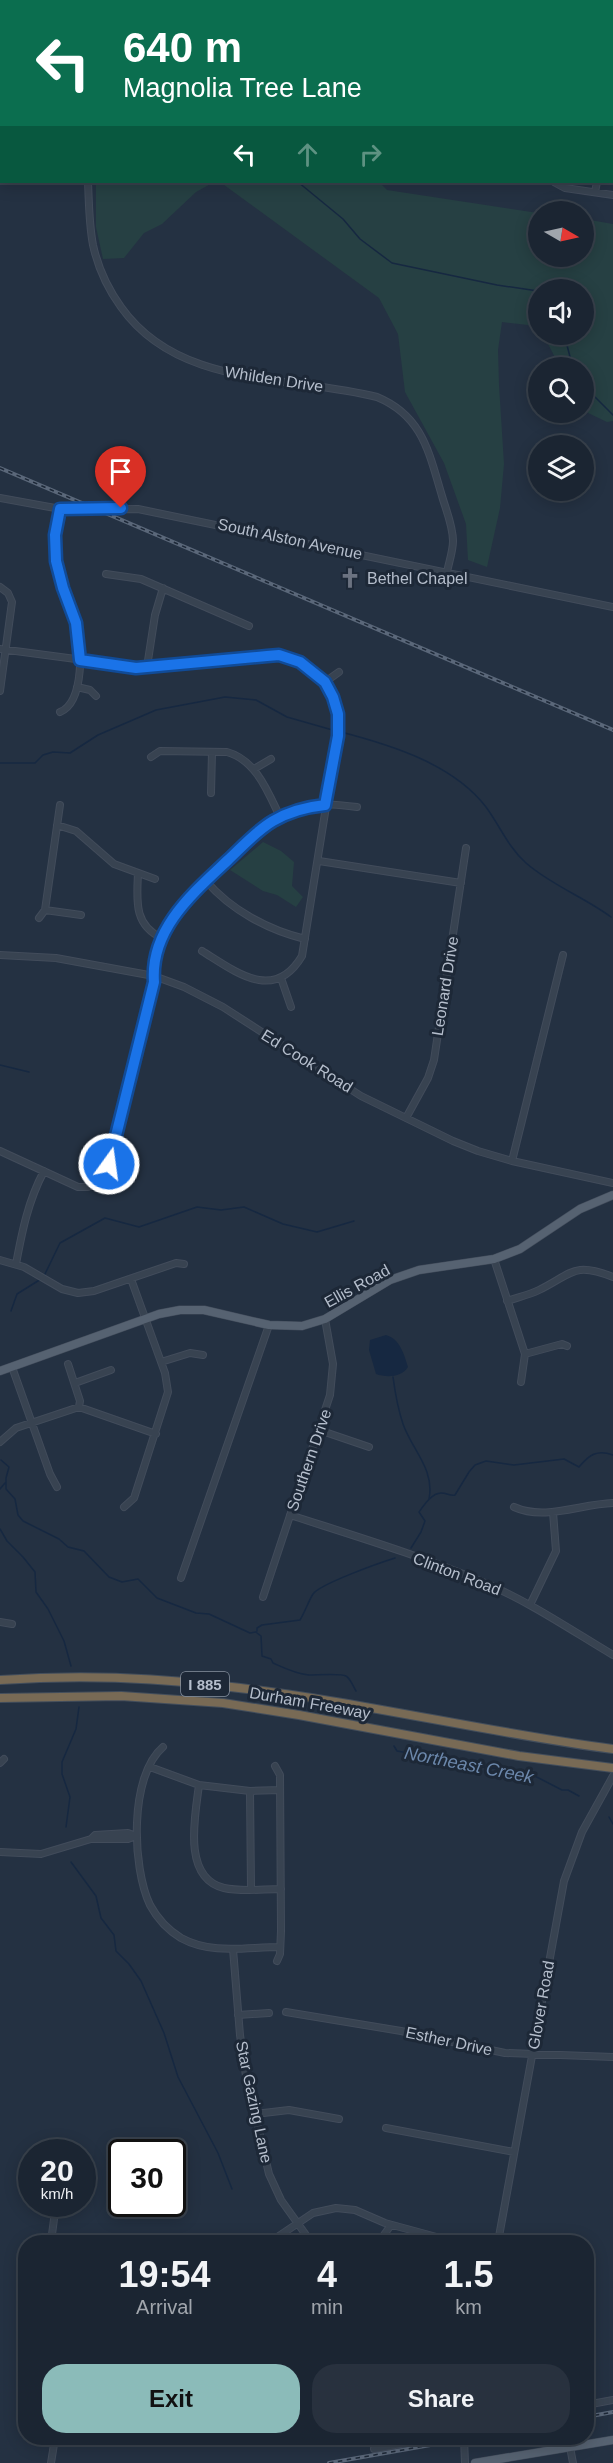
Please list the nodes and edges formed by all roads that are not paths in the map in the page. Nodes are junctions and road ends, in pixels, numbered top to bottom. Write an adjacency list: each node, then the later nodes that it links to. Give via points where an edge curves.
1 (88, 183): 8 (street, Whilden Drive, via 92,238 102,273 124,311 152,339 180,357 211,368 377,397 396,406 413,422 427,449 452,529)
2 (556, 183): 4 (street)
3 (597, 183): 4 (street)
4 (595, 192): 5 (street)
5 (613, 195)
6 (0, 498): 7 (street, South Alston Avenue)
7 (60, 509): 8 (street, South Alston Avenue, via 138,509); 15 (street, via 56,561 76,623)
8 (447, 572): 12 (street, South Alston Avenue)
9 (106, 574): 11 (street, via 141,579)
10 (0, 587): 14 (street, via 12,602)
11 (163, 588): 13 (street); 16 (street)
12 (613, 607)
13 (249, 626)
14 (3, 649): 15 (street); 20 (street)
15 (80, 660): 16 (street); 19 (street)
16 (147, 668): 18 (street, via 279,655 300,662)
17 (339, 672): 18 (street)
18 (325, 682): 29 (street, via 336,706 339,726)
19 (77, 687): 21 (street); 22 (street, via 73,702)
20 (0, 691)
21 (96, 696)
22 (60, 712)
23 (212, 752): 24 (street, via 160,751); 26 (street, via 237,755); 27 (street)
24 (151, 757)
25 (271, 759): 26 (street)
26 (254, 769): 31 (street)
27 (211, 793)
28 (60, 804): 32 (street)
29 (325, 805): 30 (street); 31 (street); 34 (street)
30 (357, 807)
31 (280, 817): 37 (street, via 252,837)
32 (57, 825): 35 (street, via 76,831 114,864); 39 (street)
33 (466, 848): 38 (street, Leonard Drive)
34 (319, 861): 38 (street); 43 (street)
35 (138, 873): 36 (street); 42 (street, via 139,915 149,931)
36 (155, 879)
37 (206, 881): 42 (street, via 171,919); 43 (street, via 228,904 273,928)
38 (461, 883): 50 (street, Leonard Drive, via 434,1060)
39 (45, 910): 40 (street); 41 (street)
40 (81, 915)
41 (39, 918)
42 (162, 938): 47 (street)
43 (305, 939): 48 (street, via 297,965)
44 (202, 951): 48 (street, via 258,981)
45 (0, 955): 47 (street, Ed Cook Road, via 56,958)
46 (563, 955): 52 (street)
47 (153, 976): 50 (street, Ed Cook Road, via 223,1007 361,1096); 53 (street)
48 (281, 978): 49 (street)
49 (291, 1007)
50 (406, 1118): 52 (street, Ed Cook Road, via 467,1148)
51 (0, 1151): 54 (street)
52 (512, 1161): 56 (street, Ed Cook Road)
53 (109, 1164)
54 (44, 1171): 55 (street, via 78,1187 88,1187); 60 (street, via 22,1227)
55 (105, 1171)
56 (613, 1183)
57 (613, 1195): 58 (main road, Ellis Road, via 580,1209 520,1249)
58 (494, 1259): 64 (street); 66 (main road, Ellis Road, via 419,1270 390,1280)
59 (0, 1260): 60 (street)
60 (16, 1264): 63 (street, via 62,1289 78,1293)
61 (184, 1264): 63 (street, via 176,1263)
62 (613, 1277): 64 (street, via 590,1269 572,1271 538,1290)
63 (131, 1279): 65 (street)
64 (507, 1301): 69 (street)
65 (147, 1318): 67 (main road, Ellis Road, via 180,1310 204,1310); 71 (street); 73 (main road, Ellis Road)
66 (325, 1319): 67 (main road, Ellis Road, via 302,1326); 80 (street, Southern Drive, via 333,1372)
67 (269, 1325): 90 (street)
68 (567, 1346): 69 (street)
69 (525, 1354): 76 (street)
70 (203, 1355): 71 (street, via 190,1353)
71 (161, 1362): 81 (street, via 168,1392)
72 (68, 1364): 77 (street)
73 (12, 1367): 75 (main road, Ellis Road); 79 (street)
74 (111, 1370): 77 (street)
75 (0, 1371)
76 (521, 1382)
77 (75, 1383): 78 (street)
78 (79, 1407): 79 (street); 81 (street)
79 (32, 1421): 82 (street, via 8,1432); 84 (street)
80 (319, 1430): 83 (street); 89 (street, Southern Drive)
81 (156, 1434): 86 (street, via 134,1498)
82 (0, 1442)
83 (369, 1447)
84 (57, 1487)
85 (613, 1503): 88 (street)
86 (124, 1507)
87 (514, 1507): 88 (street, via 528,1512)
88 (553, 1512): 92 (street, via 555,1555)
89 (290, 1515): 91 (street, Southern Drive); 92 (street, Clinton Road, via 469,1576)
90 (181, 1578)
91 (263, 1597)
92 (530, 1605): 95 (street, Clinton Road)
93 (0, 1622): 94 (street)
94 (12, 1624)
95 (613, 1655)
96 (0, 1680): 99 (highway, Durham Freeway / I 885, via 122,1678 216,1685)
97 (0, 1698): 102 (highway, Durham Freeway / I 885, via 121,1696 223,1703 508,1754)
98 (163, 1747): 100 (street)
99 (613, 1749)
100 (150, 1767): 104 (street); 107 (street)
101 (275, 1767): 105 (street, via 280,1775)
102 (613, 1768)
103 (613, 1776): 117 (street, Glover Road, via 582,1832 564,1881)
104 (199, 1785): 106 (street); 109 (street, via 195,1860 207,1879 222,1888)
105 (280, 1790): 106 (street); 110 (street)
106 (250, 1791): 109 (street)
107 (136, 1836): 108 (street, via 91,1839 41,1854); 112 (street, via 146,1894 159,1919 190,1942 208,1948)
108 (0, 1852)
109 (251, 1889): 110 (street)
110 (281, 1889): 111 (street)
111 (280, 1947): 112 (street); 113 (street)
112 (233, 1949): 116 (street, Star Gazing Lane)
113 (277, 1961)
114 (286, 2012): 117 (street, Esther Drive)
115 (269, 2013): 116 (street)
116 (238, 2015): 119 (street, Star Gazing Lane)
117 (532, 2055): 118 (street, Esther Drive); 122 (street, Glover Road)
118 (613, 2057)
119 (255, 2114): 120 (street, via 289,2110); 124 (street, Star Gazing Lane, via 269,2174)
120 (339, 2118)
121 (386, 2128): 122 (street)
122 (514, 2152): 131 (street, Glover Road)
123 (54, 2217): 126 (street)
124 (297, 2224): 125 (street, via 313,2213 336,2208 355,2210); 127 (street); 128 (street, Star Gazing Lane)
125 (391, 2225): 129 (street); 130 (street)
126 (52, 2235)
127 (280, 2235)
128 (306, 2235)
129 (384, 2235)
130 (429, 2235)
131 (499, 2235)
132 (613, 2400): 133 (street)
133 (594, 2404)
134 (613, 2440): 135 (main road)
135 (594, 2443)
136 (53, 2445): 142 (street)
137 (395, 2445): 141 (street)
138 (464, 2445): 143 (street)
139 (582, 2445): 140 (main road)
140 (570, 2447): 144 (main road); 145 (street)
141 (374, 2449)
142 (51, 2463)
143 (465, 2463)
144 (475, 2463)
145 (573, 2463)

